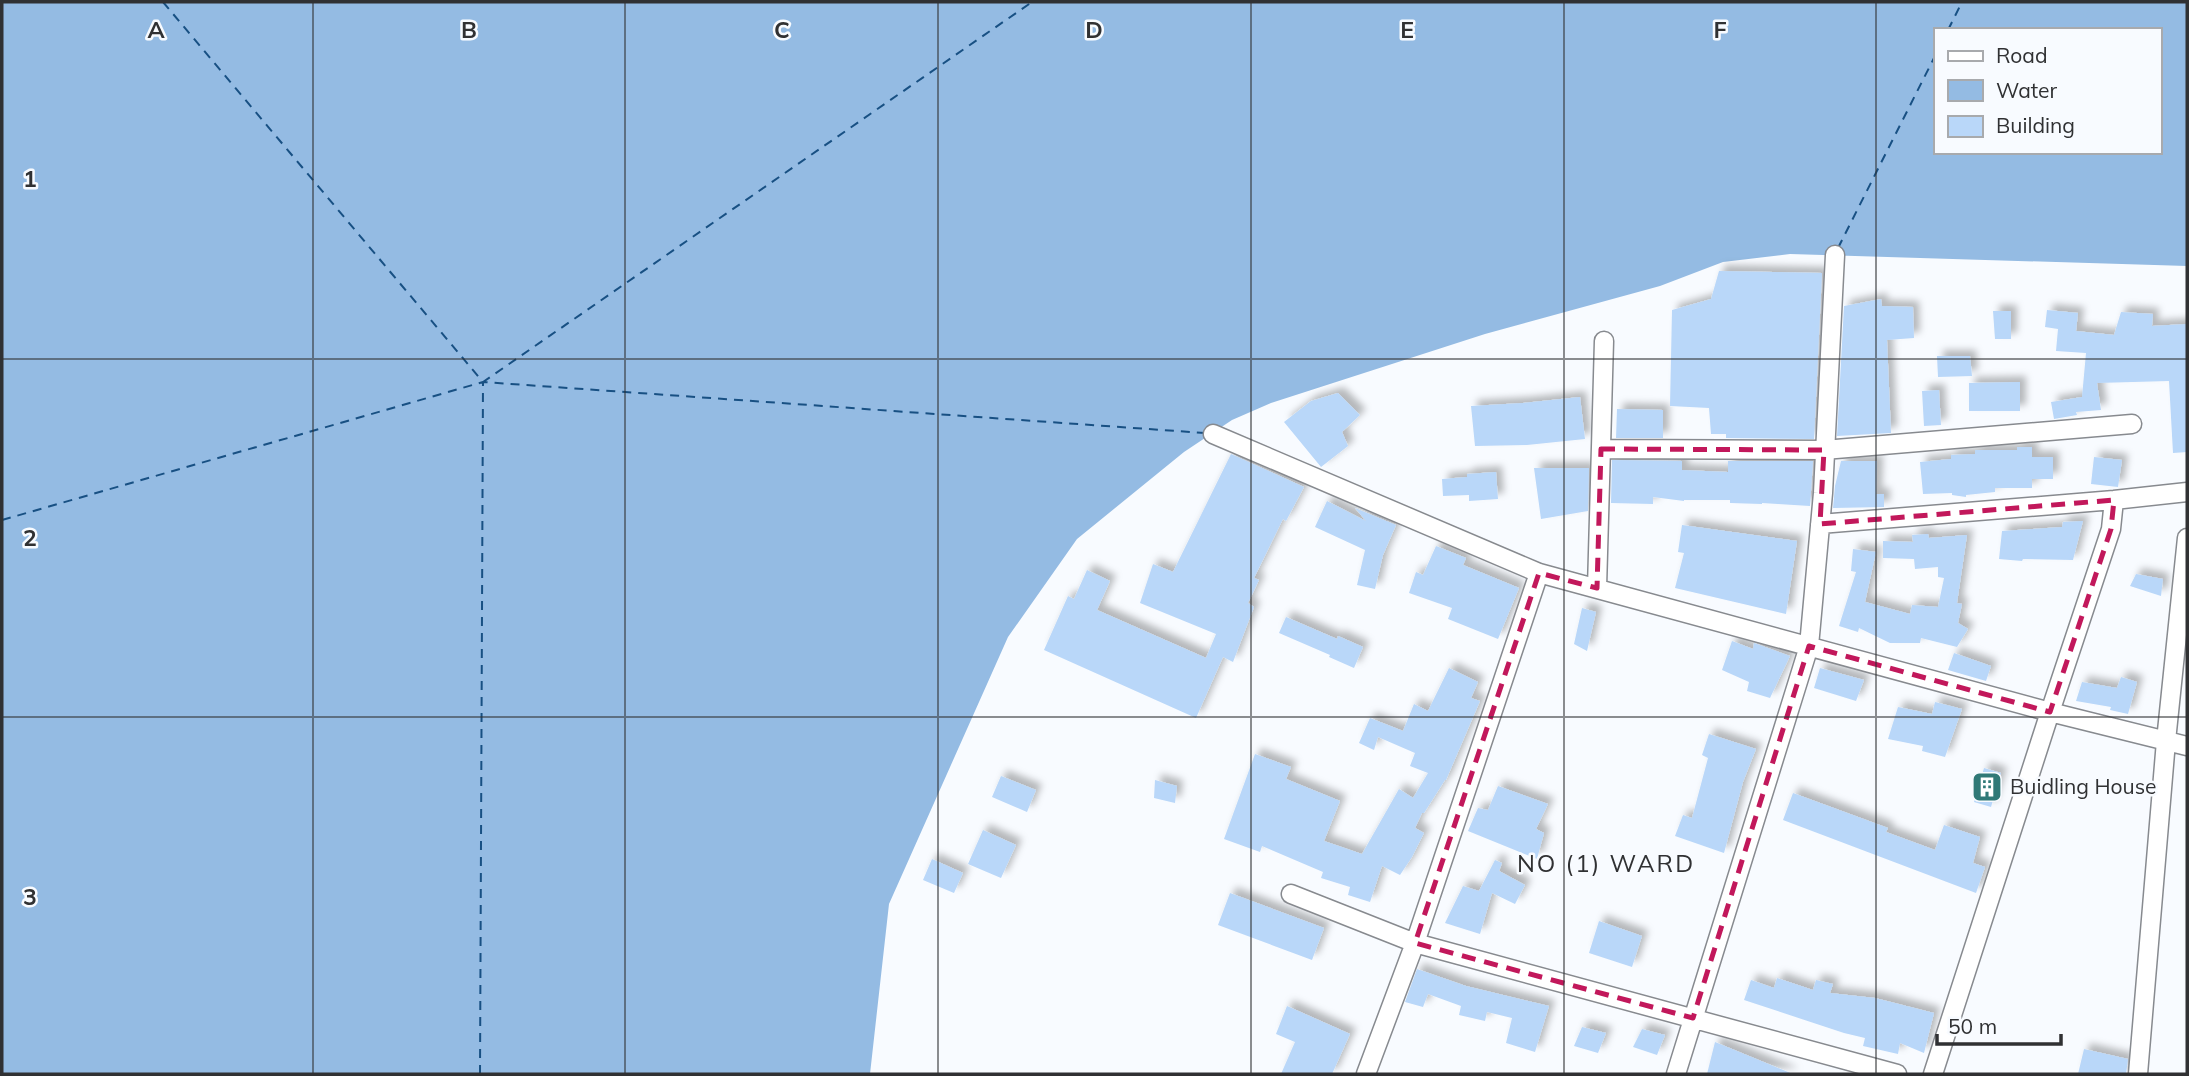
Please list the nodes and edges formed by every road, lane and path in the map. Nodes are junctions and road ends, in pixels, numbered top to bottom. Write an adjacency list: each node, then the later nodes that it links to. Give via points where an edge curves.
1 (1835, 256): 6 (street)
2 (1604, 341): 5 (street)
3 (2133, 424): 6 (street)
4 (1213, 434): 11 (street)
5 (1601, 449): 6 (street); 12 (street)
6 (1824, 450): 9 (street)
7 (2187, 492): 8 (street)
8 (2114, 500): 9 (street); 14 (street, via 2112,529)
9 (1820, 524): 13 (street)
10 (2187, 538): 15 (street)
11 (1539, 572): 12 (street); 18 (street)
12 (1597, 588): 13 (street)
13 (1809, 646): 14 (street); 19 (street)
14 (2050, 712): 15 (street); 23 (street)
15 (2166, 741): 16 (street); 24 (street)
16 (2187, 746)
17 (1291, 894): 18 (street)
18 (1415, 943): 19 (street); 20 (street)
19 (1693, 1018): 21 (street); 22 (street)
20 (1366, 1074)
21 (1676, 1074)
22 (1897, 1074)
23 (1933, 1074)
24 (2138, 1074)

